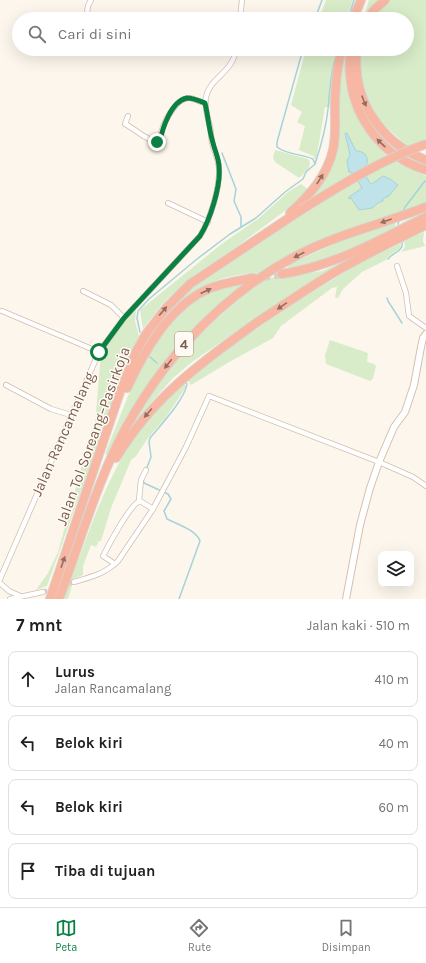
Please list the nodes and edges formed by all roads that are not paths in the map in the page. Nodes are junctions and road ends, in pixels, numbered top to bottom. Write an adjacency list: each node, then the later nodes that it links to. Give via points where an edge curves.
1 (91, 0): 5 (street)
2 (242, 0): 6 (street)
3 (362, 0): 7 (highway); 8 (highway)
4 (385, 0): 9 (highway)
5 (87, 12)
6 (241, 12)
7 (356, 12)
8 (359, 12)
9 (373, 12)
10 (235, 56): 14 (street, via 230,67 209,89)
11 (341, 56): 21 (highway, one-way to 11, via 317,184 331,158 336,80)
12 (350, 56): 18 (highway, one-way to 12, via 390,151 377,140 365,123 351,87)
13 (356, 56): 17 (highway, one-way to 17, via 359,88 371,117 395,142)
14 (205, 103): 15 (street, via 184,99 172,110 158,142 145,138 125,124); 23 (street, Jalan Rancamalang, via 219,168 218,184)
15 (128, 116)
16 (426, 144): 21 (highway, Jalan Tol Soreang–Pasirkoja, bridge, via 375,166)
17 (426, 160)
18 (426, 170)
19 (168, 203): 23 (street)
20 (424, 208): 42 (highway, Jalan Tol Soreang–Pasirkoja / 4, one-way to 42, via 335,239 297,256 264,276 223,307 185,343 157,378 132,416)
21 (298, 209): 37 (highway, Jalan Tol Soreang–Pasirkoja, one-way to 21, via 128,371 152,325 190,284)
22 (426, 218): 24 (highway)
23 (208, 222): 31 (street, Jalan Rancamalang, via 200,236)
24 (420, 227): 25 (highway); 25 (highway)
25 (349, 259): 27 (highway); 42 (highway, one-way to 42, via 220,348 176,384 130,436 110,468)
26 (398, 266): 32 (street, via 406,292 409,316)
27 (282, 274)
28 (253, 278): 37 (highway, one-way to 28, via 134,373 172,316 186,302 206,290)
29 (83, 291): 31 (street, via 111,305)
30 (2, 311): 34 (street)
31 (124, 318): 34 (street, Jalan Rancamalang)
32 (426, 328)
33 (426, 334): 38 (street, via 405,412 394,427)
34 (99, 352): 36 (street, Jalan Rancamalang)
35 (6, 385): 36 (street, via 51,409)
36 (71, 415): 45 (street, Jalan Rancamalang)
37 (102, 448): 51 (highway, Jalan Tol Soreang–Pasirkoja, one-way to 37)
38 (379, 462): 40 (street, via 413,477); 43 (street, via 209,396 186,448); 53 (street, via 360,525)
39 (146, 470): 41 (street, via 141,480)
40 (426, 486)
41 (139, 500): 43 (street); 44 (street, via 103,556)
42 (93, 504): 52 (highway, Jalan Tol Soreang–Pasirkoja / 4)
43 (153, 509): 44 (street)
44 (115, 564): 46 (street, via 103,573)
45 (0, 579)
46 (74, 582)
47 (0, 583): 49 (street)
48 (43, 592): 49 (street)
49 (20, 596): 50 (street)
50 (10, 599)
51 (50, 599)
52 (59, 599)
53 (346, 599)

